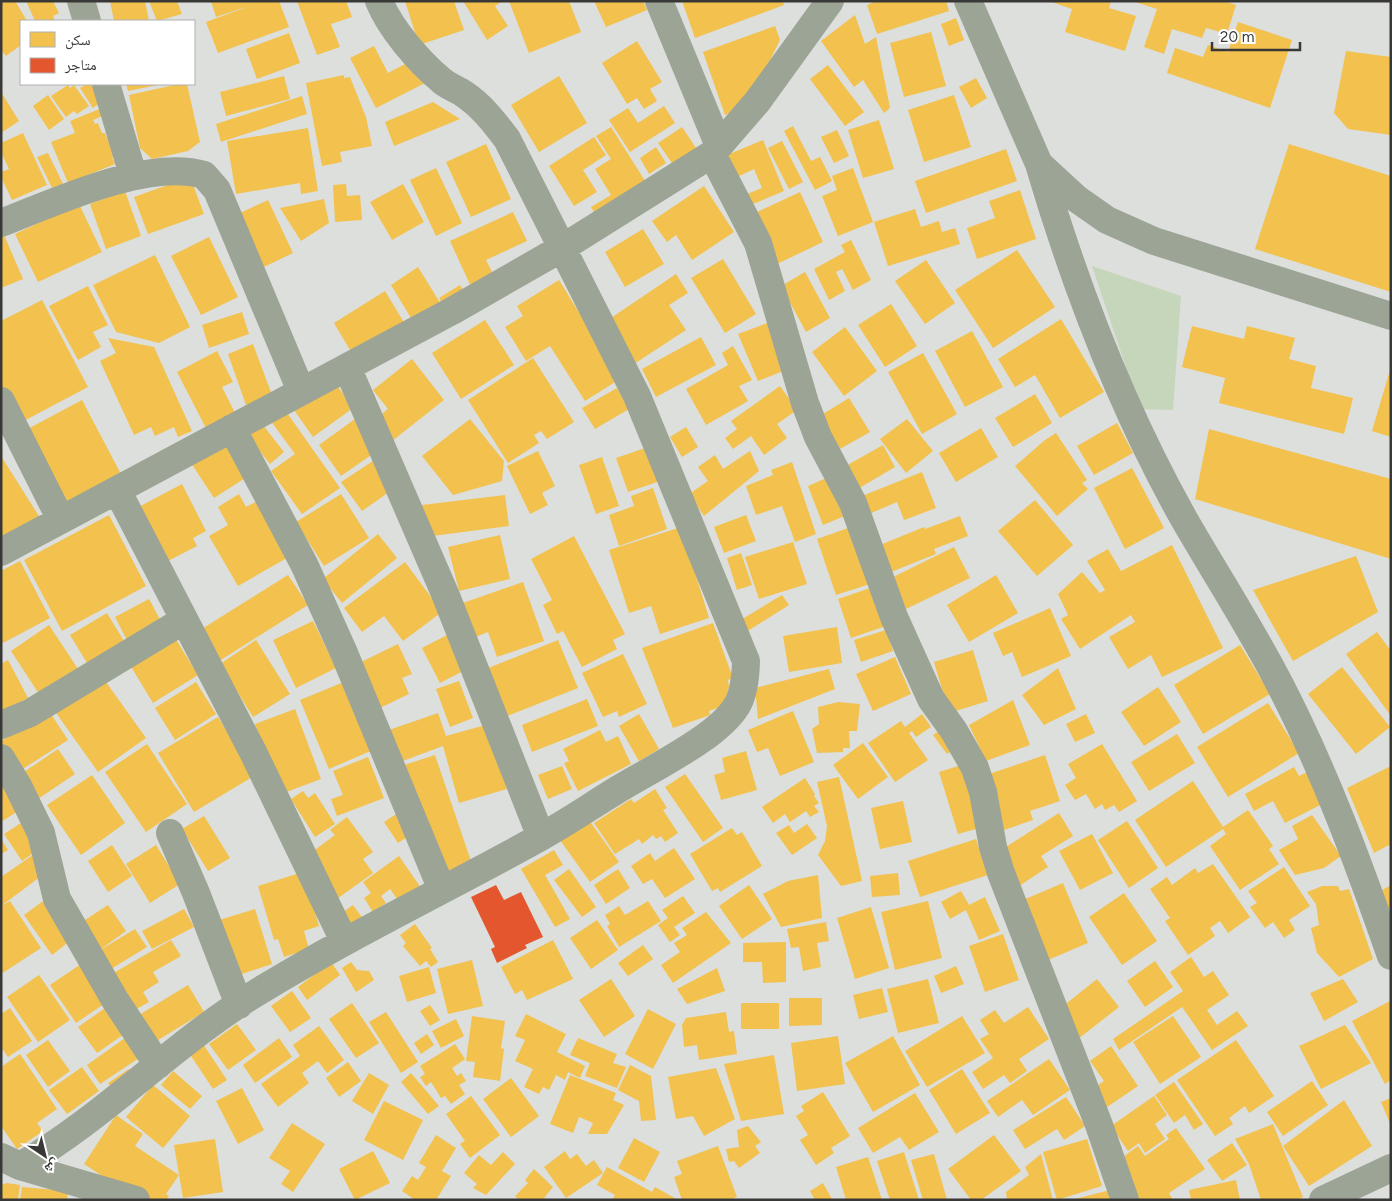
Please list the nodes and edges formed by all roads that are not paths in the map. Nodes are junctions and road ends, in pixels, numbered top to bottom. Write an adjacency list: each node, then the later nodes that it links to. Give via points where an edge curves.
1 (81, 1): 6 (street)
2 (379, 1): 12 (street, via 394,29 441,81 464,94 491,117 507,139)
3 (659, 1): 8 (street)
4 (830, 1): 8 (street, via 757,102)
5 (968, 1): 9 (street)
6 (87, 20)
7 (106, 85): 10 (street)
8 (716, 150): 12 (street); 34 (street, via 758,243 818,437 853,503 898,625 931,698 975,768 1001,872)
9 (1039, 164): 13 (street, via 1076,199 1107,220 1154,241); 28 (street, via 1061,237 1114,379 1183,518 1278,681 1316,758)
10 (133, 175): 11 (street); 15 (street, via 170,170 195,172 211,181 225,207)
11 (1, 224)
12 (562, 248): 14 (street); 25 (street, via 637,396 701,548 746,661 746,688 733,713 708,734)
13 (1391, 316)
14 (347, 367): 15 (street); 25 (street, via 446,596)
15 (301, 390): 17 (street)
16 (1, 402): 19 (street)
17 (232, 428): 18 (street); 26 (street, via 304,564)
18 (117, 490): 19 (street); 21 (street)
19 (61, 520): 20 (street)
20 (1, 552)
21 (184, 620): 22 (street, via 30,713); 27 (street, via 254,754)
22 (1, 725)
23 (1, 758): 30 (street, via 41,833 57,899 115,1000)
24 (170, 833): 29 (street)
25 (541, 836): 26 (street)
26 (442, 890): 27 (street)
27 (344, 942): 29 (street)
28 (1391, 956)
29 (239, 1005): 30 (street)
30 (158, 1066): 31 (street, via 43,1152)
31 (10, 1162): 33 (street)
32 (1391, 1168): 35 (street)
33 (136, 1200)
34 (1125, 1200)
35 (1323, 1200)

